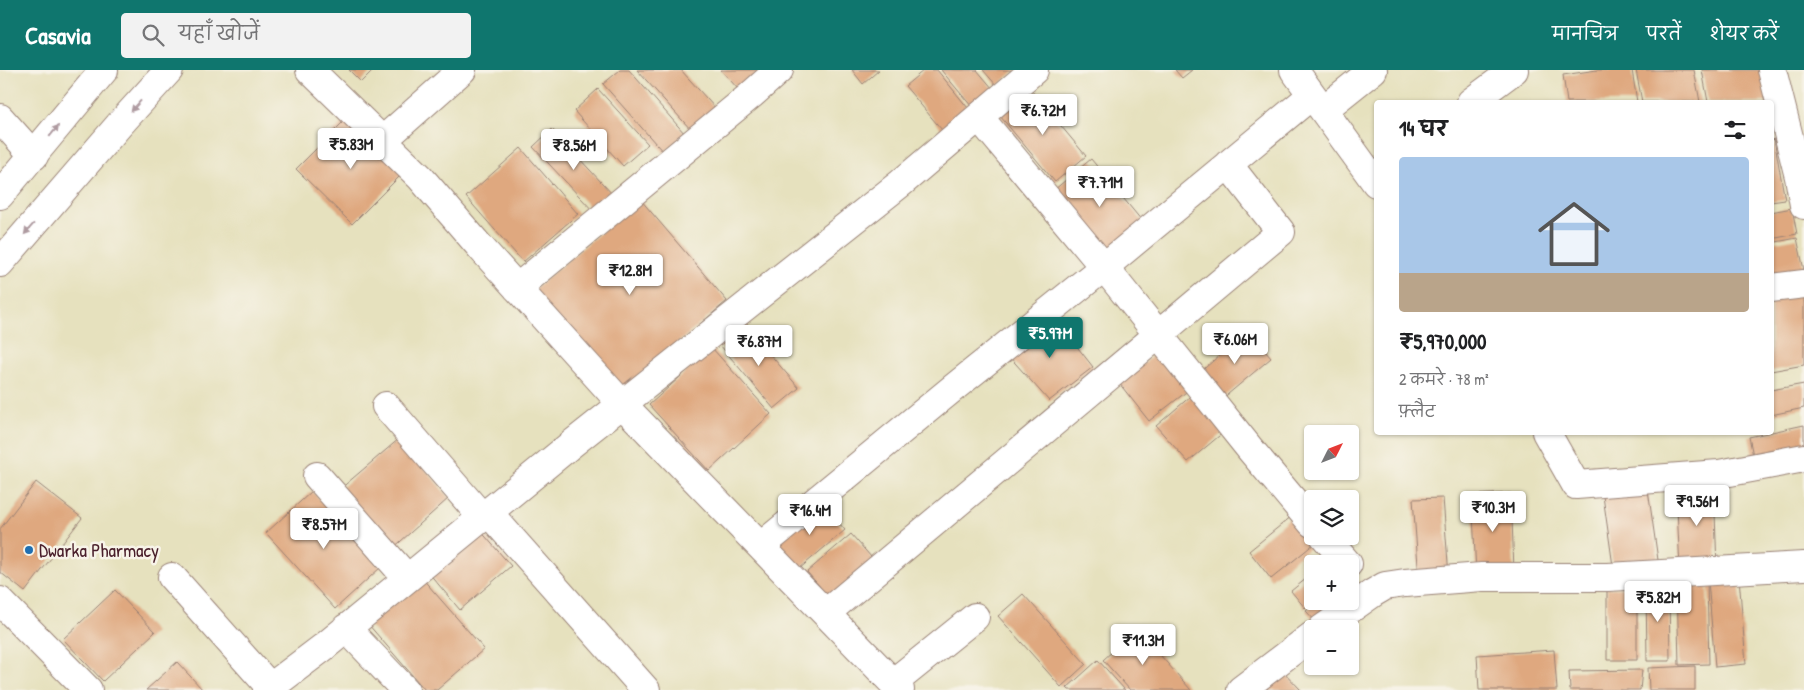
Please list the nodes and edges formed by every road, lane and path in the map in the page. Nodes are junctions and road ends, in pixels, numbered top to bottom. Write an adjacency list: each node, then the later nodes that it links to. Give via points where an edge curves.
1 (104, 70): 17 (street, one-way to 1)
2 (169, 70): 22 (street, one-way to 22)
3 (310, 70): 16 (street)
4 (462, 70): 16 (street)
5 (779, 70): 25 (street)
6 (1034, 70): 13 (street)
7 (1294, 70): 12 (street)
8 (1373, 70): 12 (street)
9 (1514, 70): 11 (street)
10 (1772, 70): 15 (street)
11 (1474, 100)
12 (1318, 102): 18 (street); 19 (street)
13 (979, 117): 23 (street); 28 (street, via 901,183)
14 (0, 118): 17 (street)
15 (1787, 127): 21 (street)
16 (382, 141): 25 (street, via 420,177)
17 (34, 156): 20 (street)
18 (1228, 164): 23 (street); 27 (street, via 1281,232)
19 (1374, 177)
20 (0, 195)
21 (1804, 205)
22 (0, 263)
23 (1104, 267): 27 (street); 36 (street)
24 (1804, 284): 26 (street)
25 (517, 288): 28 (street)
26 (1774, 288)
27 (1158, 335): 33 (street); 44 (street)
28 (622, 404): 34 (street); 36 (street)
29 (386, 406): 34 (street)
30 (1548, 435): 31 (street, via 1576,485 1719,474)
31 (1804, 458)
32 (317, 476): 41 (street)
33 (1304, 513)
34 (485, 515): 41 (street); 53 (street)
35 (1332, 545): 37 (street)
36 (761, 546): 44 (street)
37 (1340, 555)
38 (1804, 566): 42 (street, via 1608,577 1482,577 1405,583 1385,586)
39 (172, 577): 50 (street)
40 (1359, 577): 42 (street)
41 (407, 578): 47 (street)
42 (1373, 593): 46 (street)
43 (0, 601): 51 (street)
44 (826, 613): 49 (street)
45 (975, 617): 49 (street)
46 (1335, 620)
47 (346, 628): 50 (street); 52 (street)
48 (1304, 642): 54 (street)
49 (897, 686)
50 (269, 689)
51 (88, 690)
52 (406, 690)
53 (646, 690)
54 (1241, 690)

